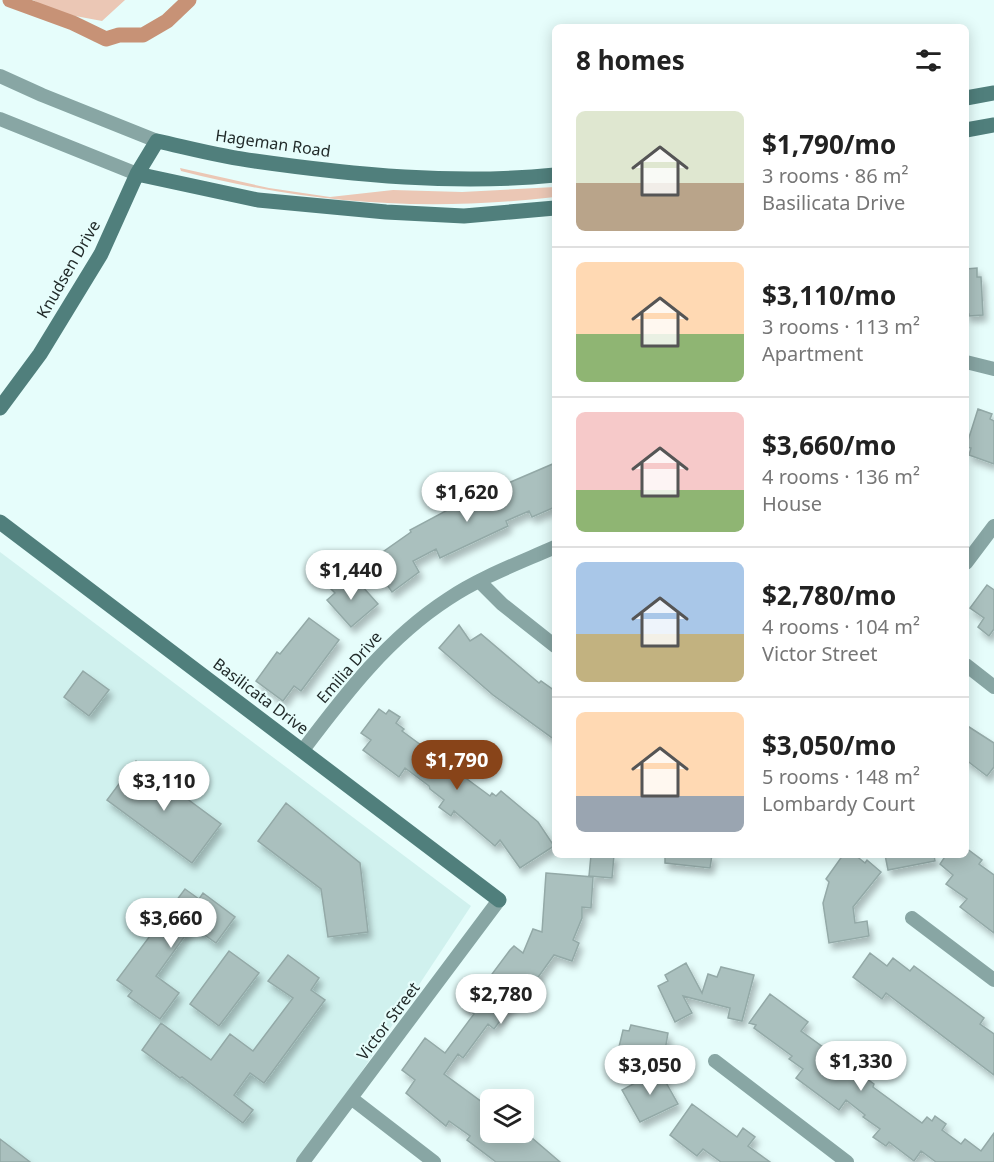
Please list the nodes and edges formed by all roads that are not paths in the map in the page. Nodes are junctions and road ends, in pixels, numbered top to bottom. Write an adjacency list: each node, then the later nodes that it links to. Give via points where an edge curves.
1 (0, 76): 7 (street, Hageman Road)
2 (994, 93): 3 (main road)
3 (969, 97)
4 (0, 119): 8 (street)
5 (994, 125): 6 (main road)
6 (969, 129)
7 (157, 141): 8 (main road, Knudsen Drive); 9 (main road, Hageman Road, via 253,161 402,177)
8 (136, 174): 10 (main road, via 258,200 386,212 464,216); 13 (main road, Knudsen Drive, via 101,254 40,354)
9 (552, 175)
10 (552, 208)
11 (969, 363): 12 (street)
12 (994, 369)
13 (0, 408)
14 (0, 522): 22 (main road, Basilicata Drive)
15 (994, 526): 17 (street)
16 (552, 548): 18 (street, Emilia Drive)
17 (969, 559)
18 (479, 581): 19 (street); 22 (street, Emilia Drive, via 414,623 382,652)
19 (552, 644)
20 (969, 667): 21 (street)
21 (994, 687)
22 (303, 750): 23 (main road, Basilicata Drive)
23 (499, 900): 27 (street, Victor Street)
24 (912, 918): 25 (street)
25 (994, 980)
26 (715, 1061): 30 (street)
27 (351, 1098): 28 (street, Victor Street); 29 (street)
28 (303, 1162)
29 (434, 1162)
30 (847, 1162)

